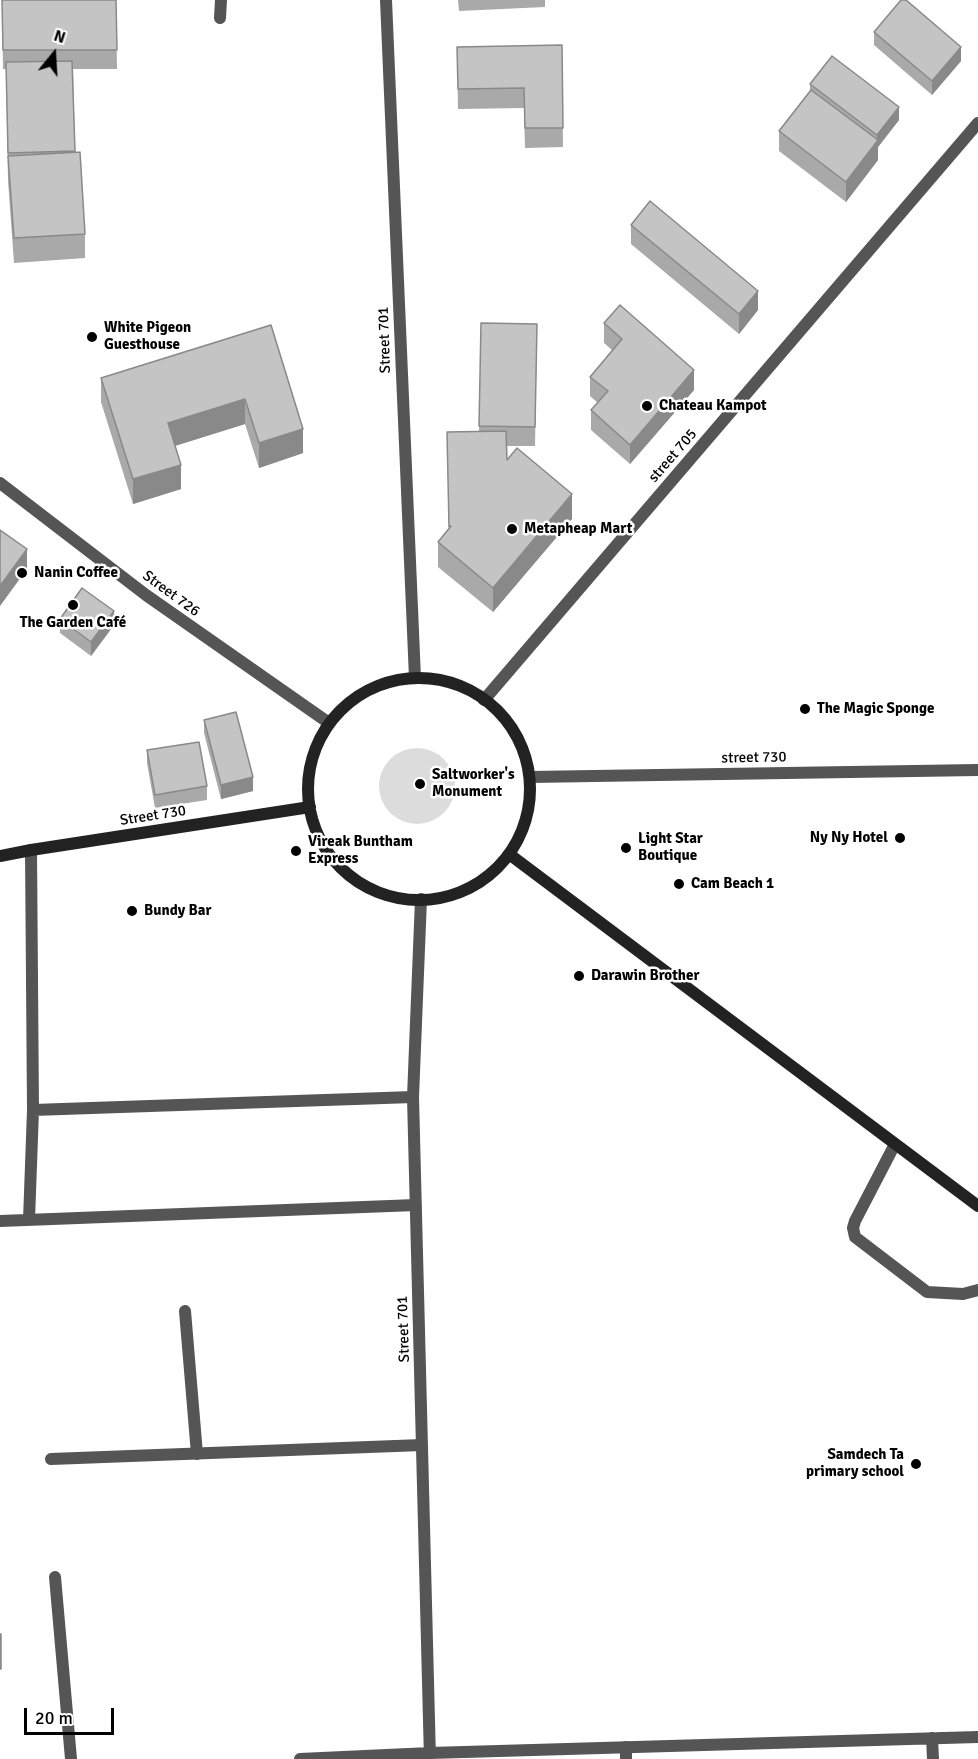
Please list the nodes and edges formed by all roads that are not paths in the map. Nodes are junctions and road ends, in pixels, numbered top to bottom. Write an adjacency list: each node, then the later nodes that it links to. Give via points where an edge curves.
1 (221, 0): 3 (street)
2 (386, 0): 6 (street, Street 701)
3 (220, 18)
4 (978, 123): 7 (street, street 705)
5 (0, 483): 8 (street, Street 726, via 146,595)
6 (415, 678): 7 (street, via 451,683); 8 (street, via 374,687)
7 (484, 700): 10 (street, via 518,737)
8 (329, 723): 11 (street, via 310,768)
9 (978, 770): 10 (street, street 730)
10 (530, 777): 13 (street, via 528,814)
11 (310, 807): 12 (street, Street 730); 15 (street, via 326,848 346,871 380,892)
12 (31, 850): 14 (street, Street 730); 17 (street)
13 (509, 854): 15 (street, via 474,885 448,896); 18 (street)
14 (0, 856)
15 (421, 899): 16 (street, Street 701)
16 (413, 1097): 17 (street); 19 (street, Street 701)
17 (33, 1110): 21 (street)
18 (895, 1144): 20 (street); 23 (street, via 855,1221 855,1237 927,1292 963,1294)
19 (416, 1205): 21 (street); 25 (street, Street 701)
20 (978, 1206)
21 (29, 1220): 22 (street)
22 (0, 1221)
23 (978, 1290)
24 (185, 1311): 26 (street)
25 (422, 1445): 26 (street); 32 (street, Street 701)
26 (196, 1454): 27 (street)
27 (51, 1459)
28 (55, 1577): 33 (street)
29 (978, 1737): 30 (street)
30 (932, 1738): 31 (street); 35 (street)
31 (626, 1753): 32 (street)
32 (430, 1756): 34 (street)
33 (71, 1759)
34 (300, 1759)
35 (933, 1759)

